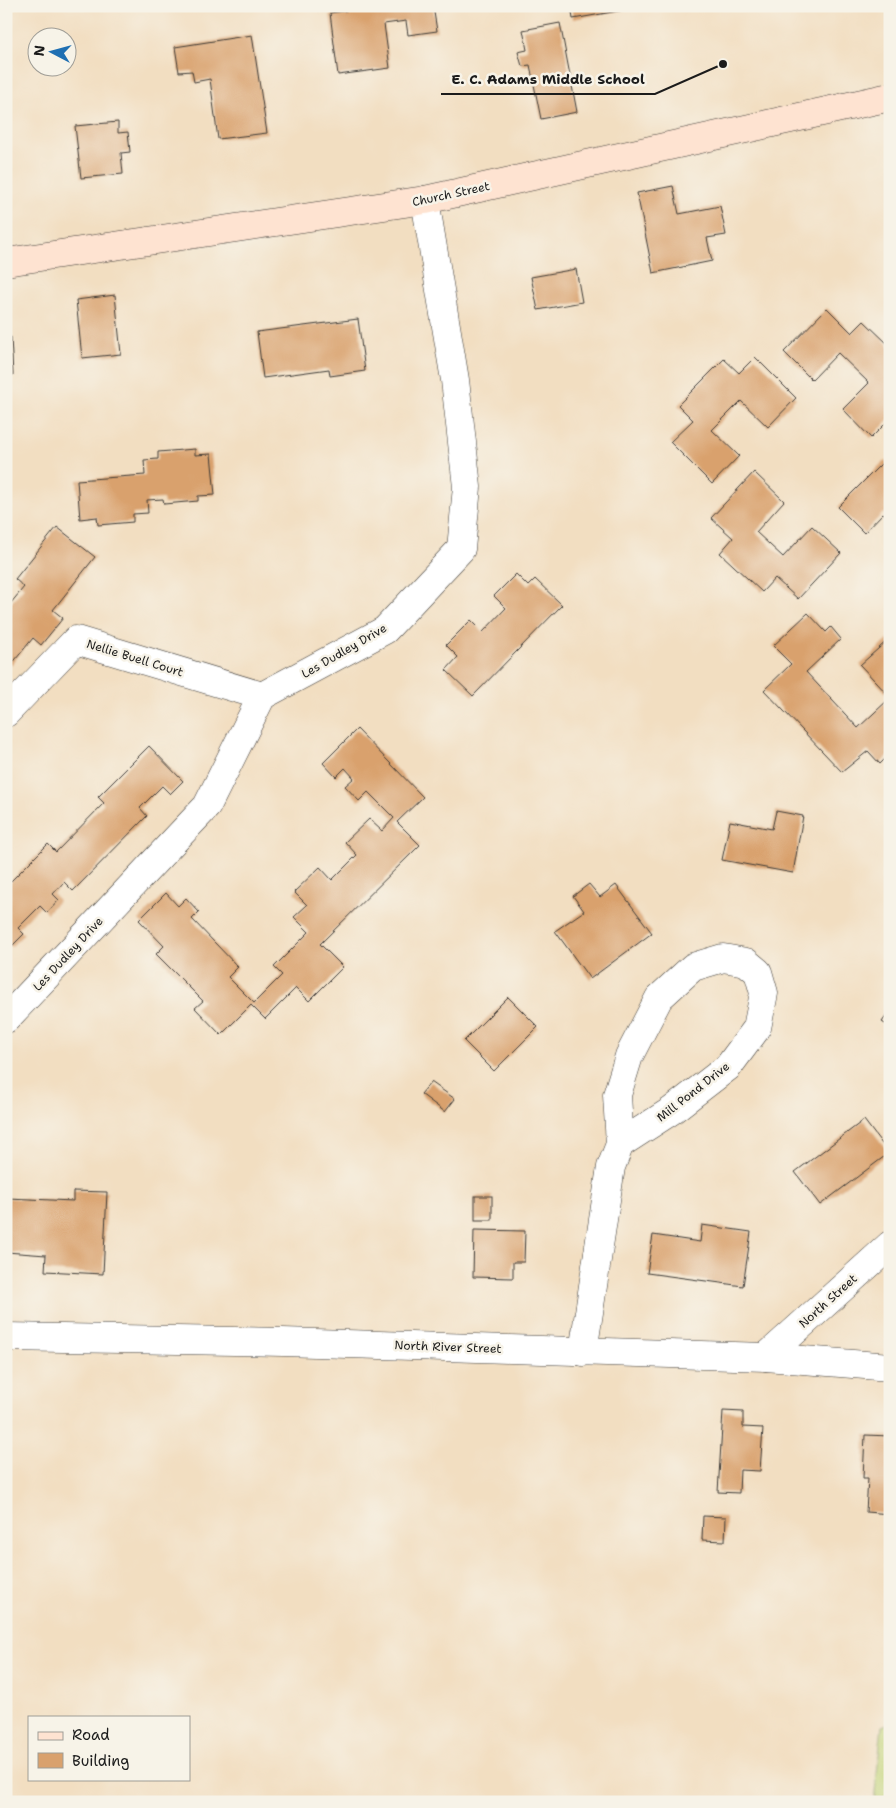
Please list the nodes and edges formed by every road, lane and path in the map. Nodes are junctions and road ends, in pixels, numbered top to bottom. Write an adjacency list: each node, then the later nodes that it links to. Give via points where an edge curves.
1 (890, 97): 2 (main road, Church Street)
2 (425, 200): 3 (main road, Church Street); 4 (street, Les Dudley Drive, via 456,380 467,487 461,549 385,630)
3 (6, 262)
4 (262, 696): 5 (street, Nellie Buell Court, via 76,640); 6 (street, Les Dudley Drive, via 207,806)
5 (6, 713)
6 (6, 1019)
7 (620, 1144): 7 (street, Mill Pond Drive, via 671,1111 728,1067 757,1028 764,992 758,972 746,962 723,958 693,967 659,998 629,1056 617,1095); 10 (street, Mill Pond Drive, via 610,1167)
8 (890, 1245): 11 (street, North Street)
9 (6, 1337): 10 (street, North River Street)
10 (584, 1352): 11 (street, North River Street)
11 (766, 1357): 12 (street, North River Street)
12 (890, 1367)

